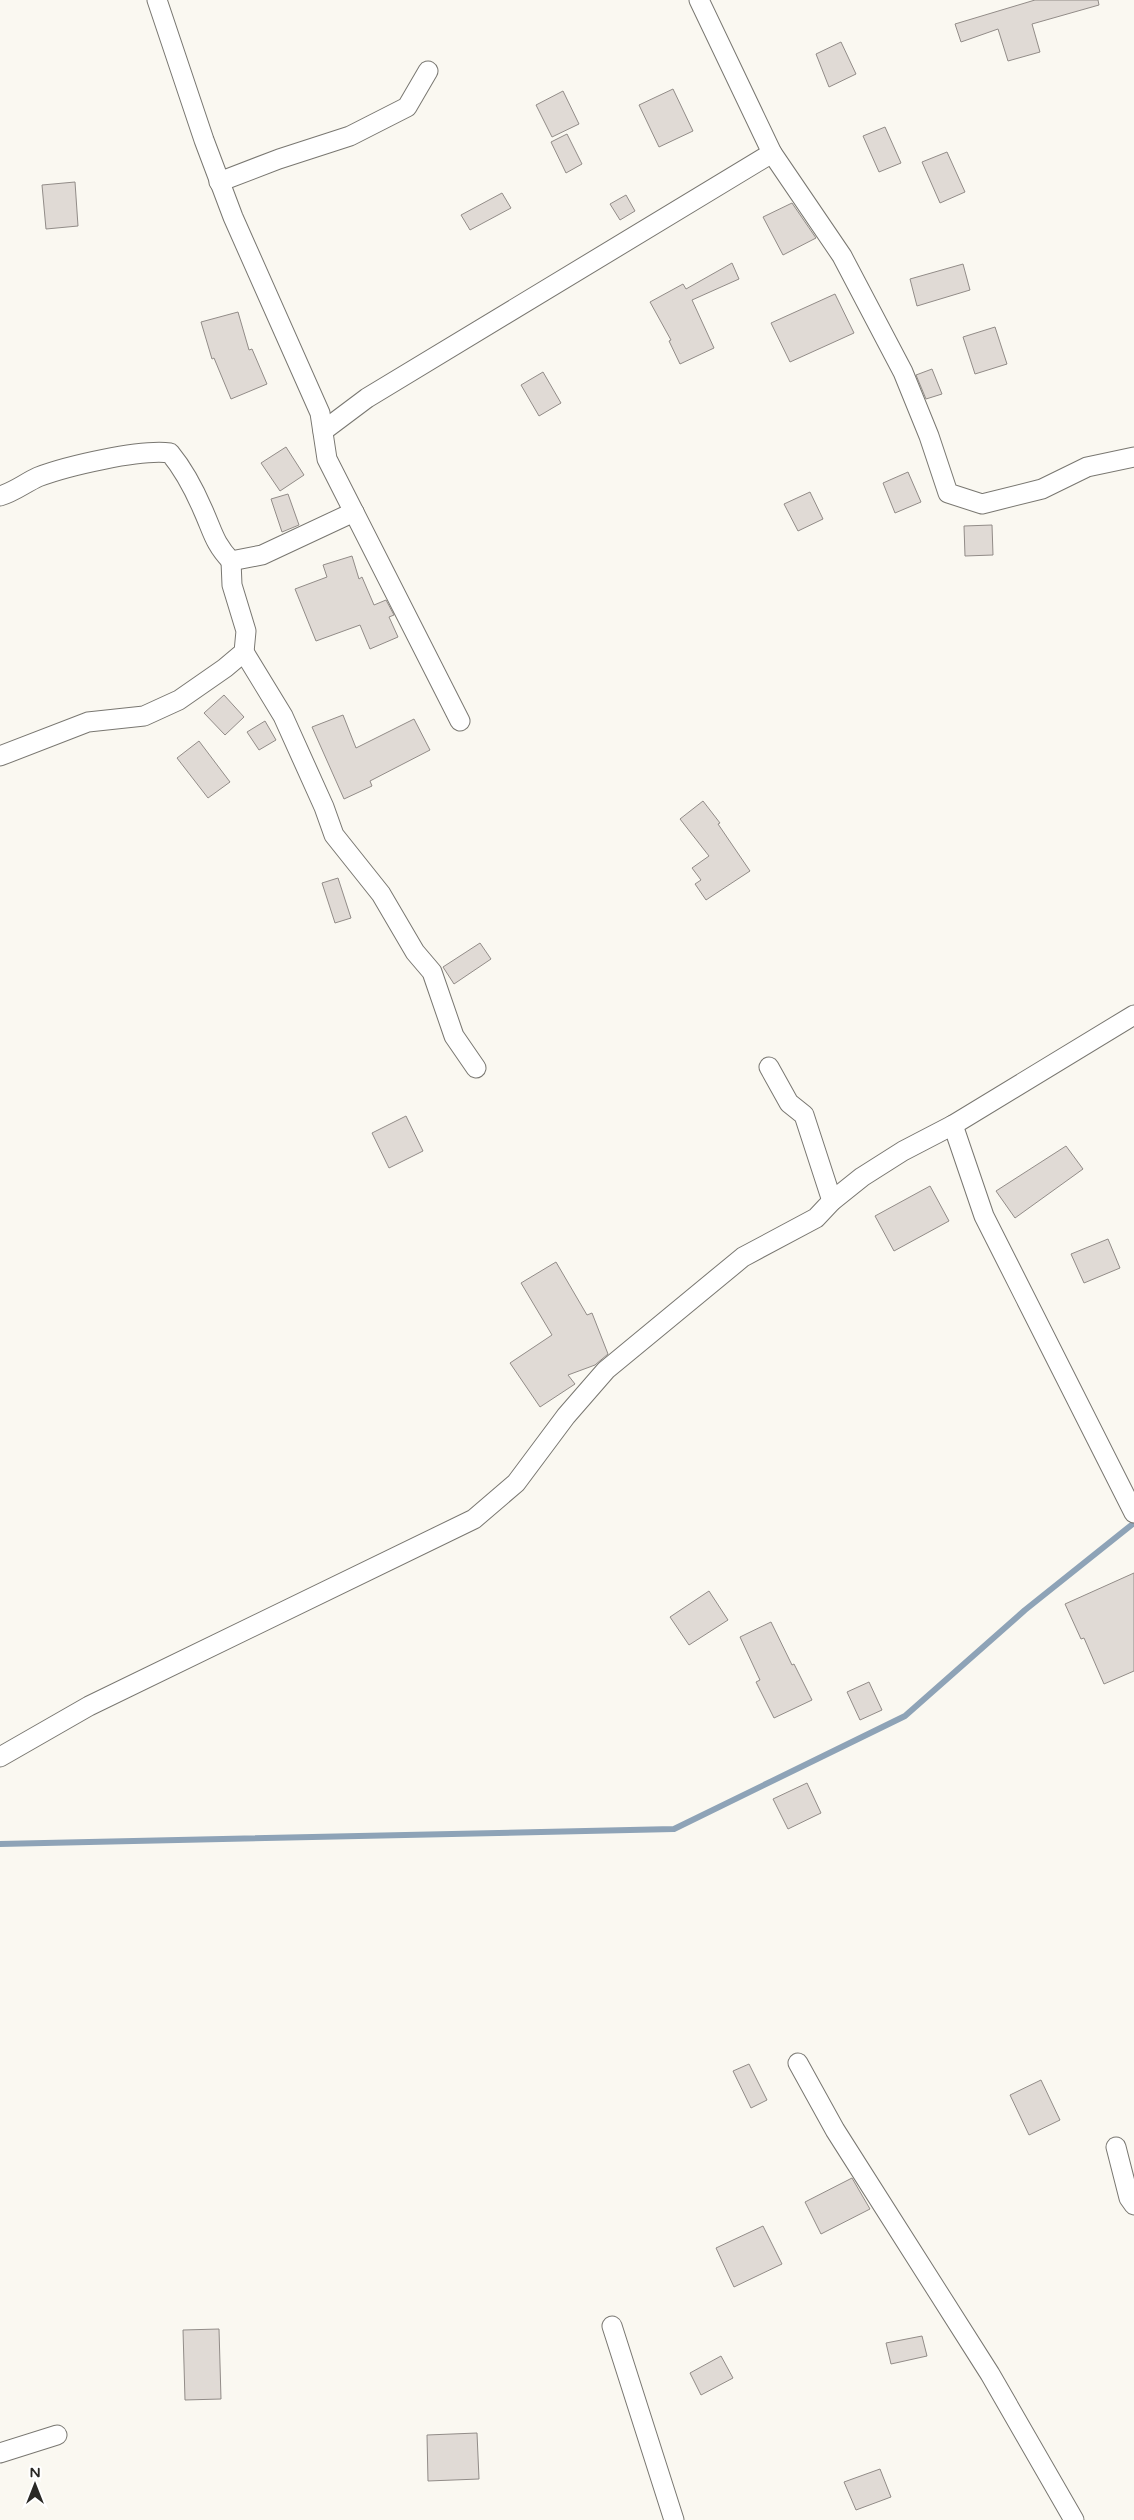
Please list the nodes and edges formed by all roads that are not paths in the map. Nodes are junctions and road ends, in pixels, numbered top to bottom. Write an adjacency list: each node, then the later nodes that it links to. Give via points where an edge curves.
1 (158, 0): 5 (street)
2 (699, 0): 4 (street)
3 (428, 71): 5 (street, via 407,107 350,136)
4 (772, 153): 6 (street, via 367,398); 7 (street, via 842,256 903,372 948,493 982,504 1042,489 1087,467)
5 (219, 182): 6 (street, via 320,413)
6 (323, 431): 9 (street, via 326,459)
7 (1134, 456)
8 (0, 496): 10 (street, via 39,477 102,461 155,451 170,453 184,470 218,547)
9 (354, 512): 10 (street, via 262,555); 12 (street)
10 (231, 560): 11 (street, via 232,585 246,631)
11 (244, 652): 13 (street, via 178,700 144,716 88,722); 16 (street, via 283,716 334,835 381,894 415,952 432,972 454,1036)
12 (460, 721)
13 (0, 756)
14 (1134, 1015): 17 (street)
15 (769, 1067): 18 (street, via 789,1103 804,1115)
16 (476, 1068)
17 (953, 1125): 18 (street, via 862,1177); 19 (street, via 984,1216)
18 (832, 1201): 20 (street, via 809,1223 743,1256 606,1370 516,1482 474,1519 89,1706)
19 (1134, 1513)
20 (0, 1757)
21 (798, 2064): 28 (street, via 835,2130 990,2374)
22 (1116, 2147): 23 (street, via 1129,2198)
23 (1134, 2205)
24 (612, 2326): 27 (street)
25 (57, 2435): 26 (street)
26 (0, 2453)
27 (674, 2520)
28 (1074, 2520)

